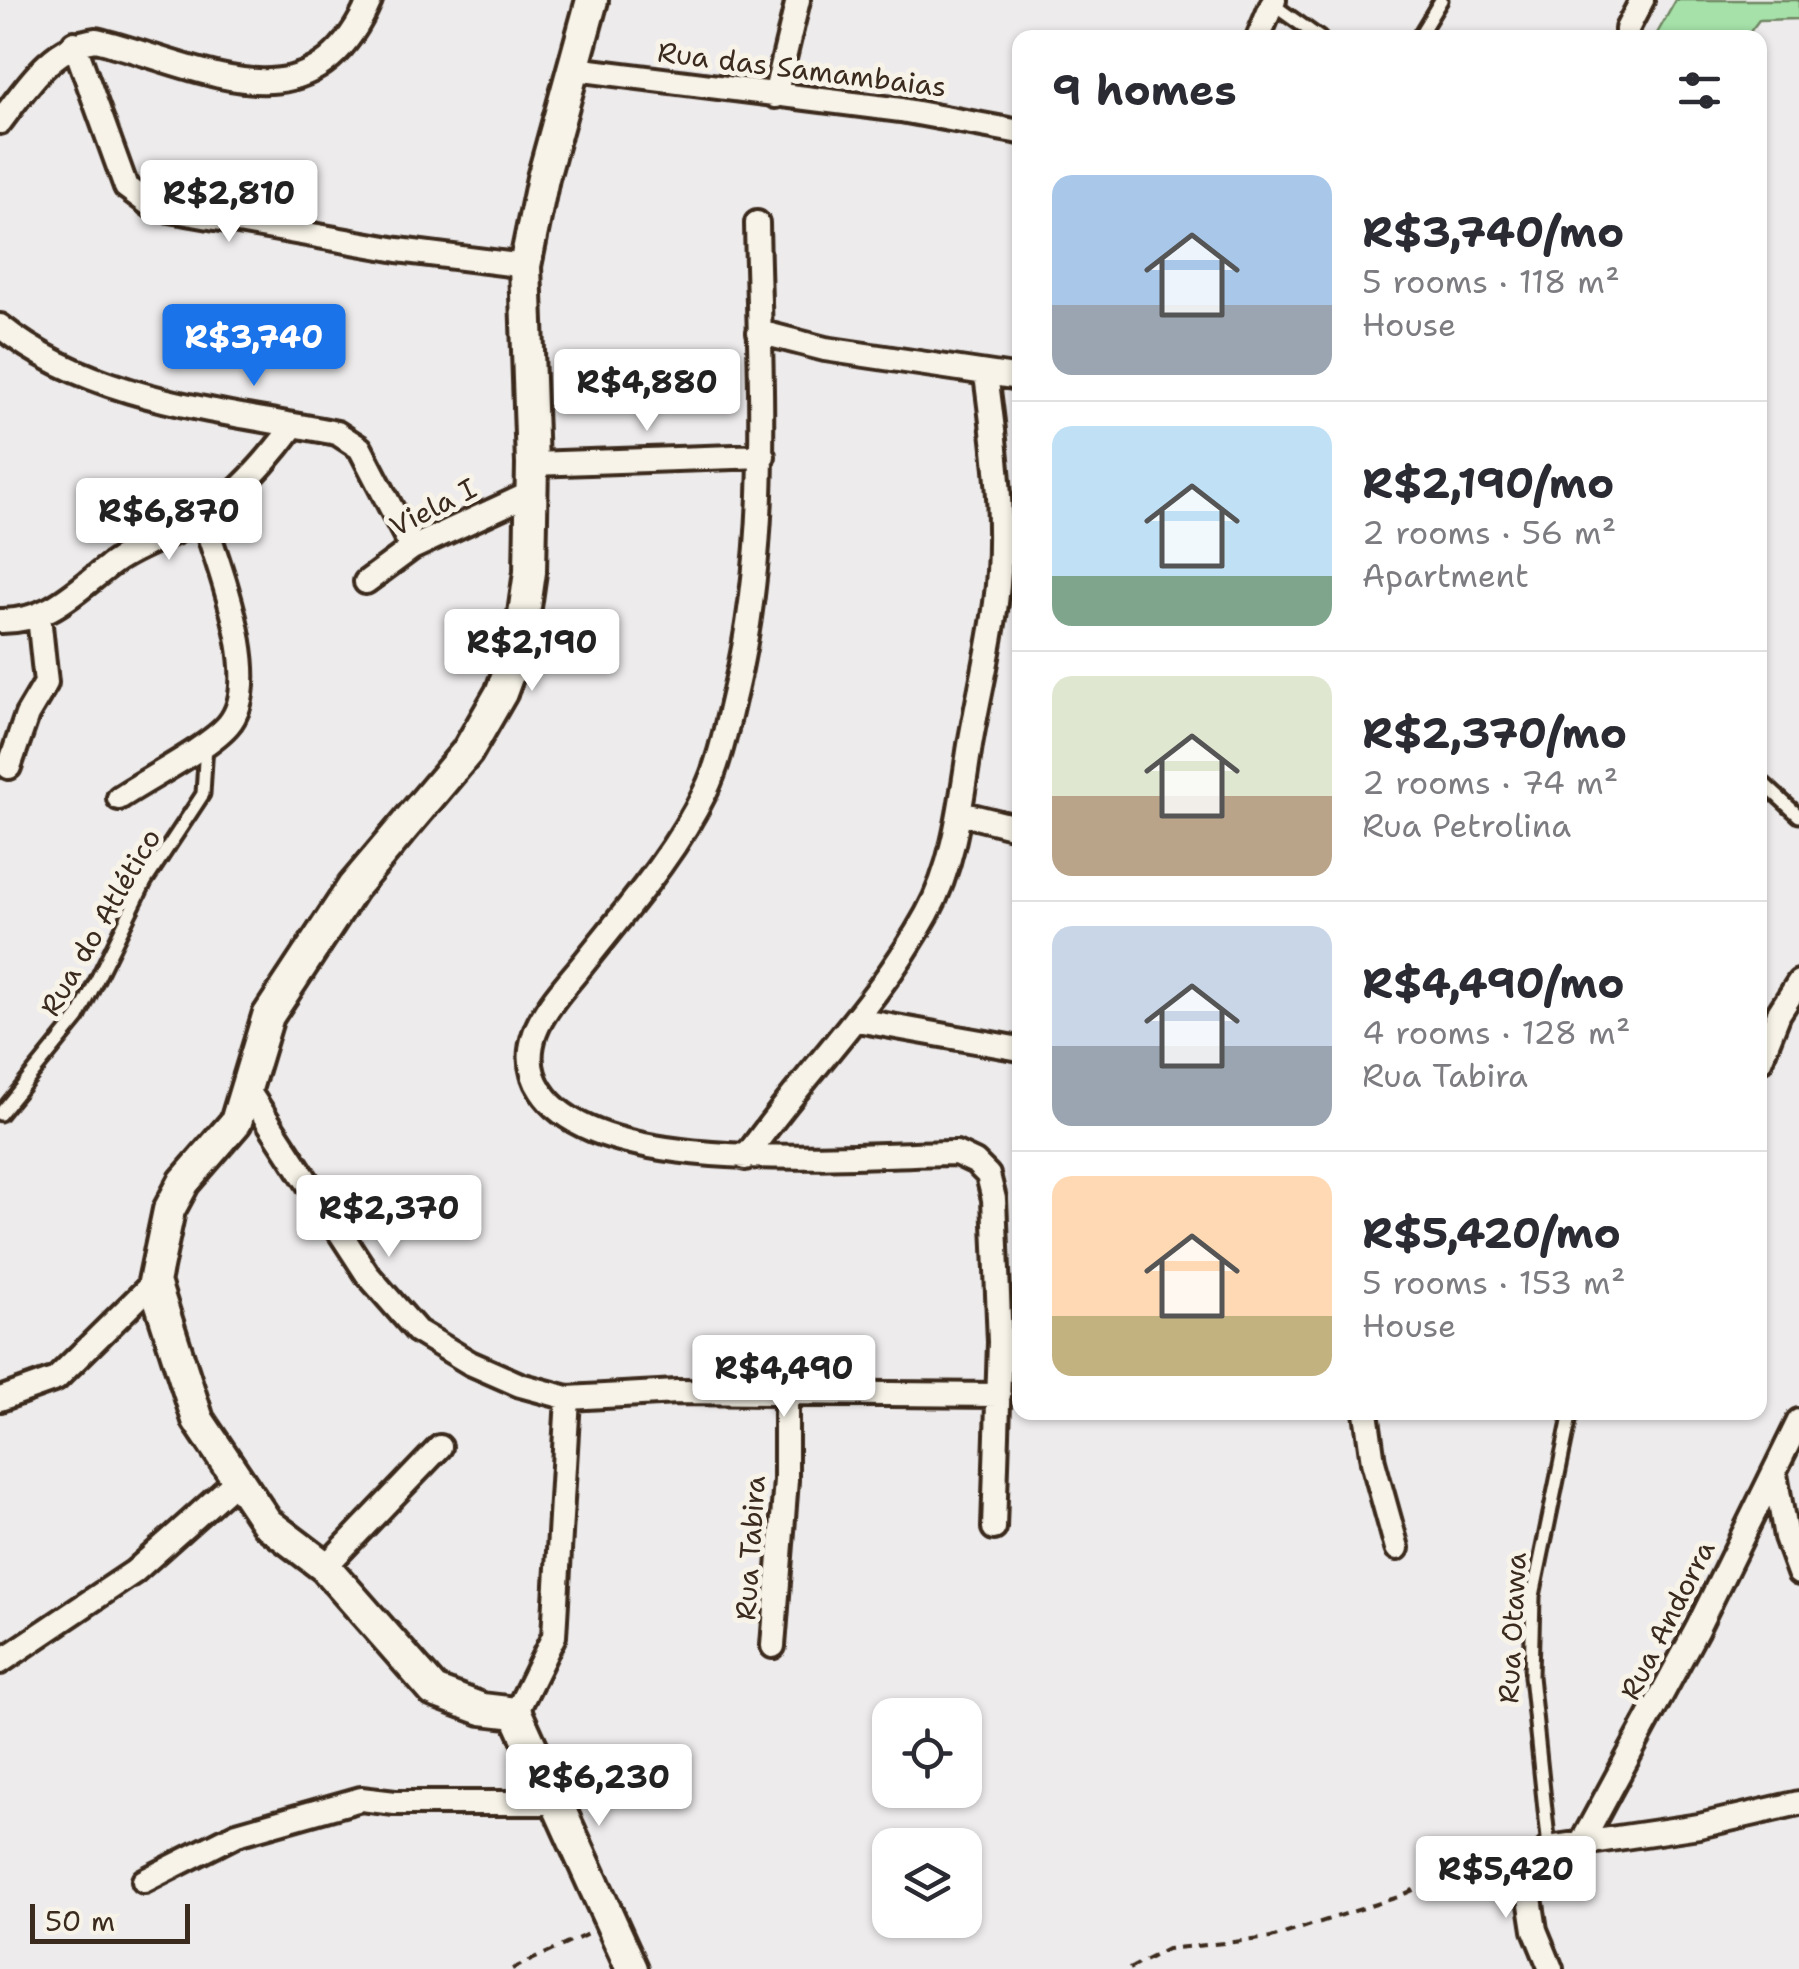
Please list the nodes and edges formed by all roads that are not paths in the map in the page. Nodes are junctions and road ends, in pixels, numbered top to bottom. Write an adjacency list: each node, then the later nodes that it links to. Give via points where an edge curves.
1 (592, 0): 12 (street)
2 (798, 0): 13 (street)
3 (1441, 0): 9 (lane)
4 (1642, 0): 10 (street)
5 (1271, 1): 7 (street); 8 (lane)
6 (363, 4): 11 (street, via 328,63 297,80 257,83 96,40)
7 (1261, 30)
8 (1309, 30)
9 (1423, 30)
10 (1628, 30)
11 (74, 42): 14 (street, via 40,70); 17 (street, via 126,187 152,206)
12 (575, 69): 13 (street, Rua das Samambaias); 17 (street)
13 (775, 96): 15 (street, Rua das Samambaias)
14 (0, 122)
15 (1012, 131)
16 (757, 224): 19 (street)
17 (524, 266): 24 (street)
18 (0, 326): 22 (street, via 63,369 104,384)
19 (759, 332): 20 (street); 23 (street)
20 (986, 375): 21 (street); 28 (street)
21 (1012, 377)
22 (294, 424): 25 (street, via 246,482); 26 (street, via 337,433 360,448)
23 (763, 456): 24 (street); 44 (street, via 758,575 707,790 677,842 555,1000 535,1032 529,1061 541,1092 567,1116 609,1136)
24 (532, 479): 26 (street, Viela I); 42 (street, via 520,642 501,693 466,752 353,888 296,970 268,1016)
25 (203, 518): 29 (street, via 131,552); 31 (street, via 234,623 242,700 228,726)
26 (412, 548): 27 (street, Viela I)
27 (366, 582)
28 (1008, 602): 35 (street)
29 (40, 616): 30 (street); 32 (street, via 46,683)
30 (0, 621)
31 (206, 740): 34 (street); 43 (lane, Rua do Atlético, via 203,794 145,882 78,1018)
32 (9, 767)
33 (1767, 786): 36 (lane)
34 (119, 798)
35 (960, 813): 37 (street); 39 (street, via 942,884 926,916)
36 (1799, 816)
37 (1012, 826)
38 (1799, 982): 40 (street)
39 (856, 1020): 41 (street); 44 (street)
40 (1767, 1043)
41 (1012, 1048)
42 (245, 1086): 45 (street, via 236,1122 184,1182 170,1210); 48 (street, via 366,1274 417,1331 470,1363)
43 (0, 1114)
44 (745, 1158): 47 (street, via 956,1153 975,1162 988,1175 994,1199)
45 (154, 1282): 49 (street, via 56,1379); 55 (street, via 198,1420)
46 (786, 1394): 47 (street); 48 (street); 60 (street, Rua Tabira)
47 (999, 1395): 56 (street)
48 (568, 1398): 62 (street, via 554,1636)
49 (0, 1399)
50 (1367, 1420): 57 (street)
51 (1569, 1420): 66 (lane, Rua Otawa, via 1533,1596 1530,1676)
52 (1799, 1421): 54 (street, Rua Andorra)
53 (440, 1447): 58 (street)
54 (1775, 1474): 59 (street); 65 (street, Rua Andorra)
55 (235, 1482): 58 (street, via 266,1522); 61 (street, via 134,1572)
56 (994, 1528)
57 (1397, 1548)
58 (324, 1568): 62 (street, via 434,1691)
59 (1799, 1573)
60 (773, 1646)
61 (0, 1662)
62 (516, 1713): 64 (street)
63 (1799, 1803): 65 (street)
64 (557, 1804): 67 (street, via 361,1798 237,1834); 68 (street)
65 (1582, 1842): 66 (street)
66 (1550, 1848): 69 (street, via 1532,1866 1529,1904)
67 (144, 1881)
68 (632, 1969)
69 (1551, 1969)

